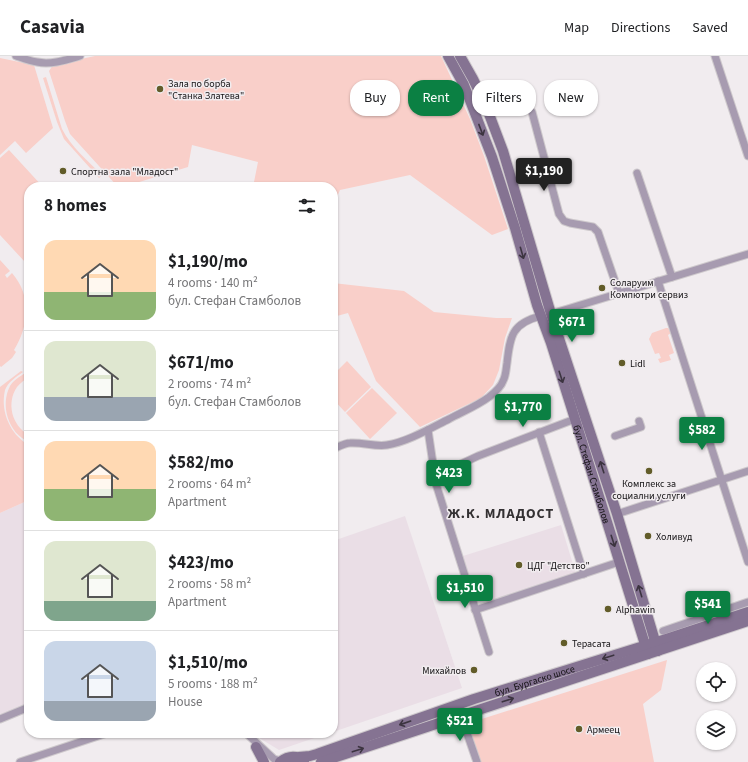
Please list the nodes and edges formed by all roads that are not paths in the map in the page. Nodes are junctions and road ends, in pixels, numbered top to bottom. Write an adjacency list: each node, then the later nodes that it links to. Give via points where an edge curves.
1 (16, 56): 2 (street, via 44,63)
2 (80, 56)
3 (448, 56): 13 (main road, бул. Стефан Стамболов, one-way to 13, via 464,85 492,157)
4 (460, 56): 13 (main road, бул. Стефан Стамболов, via 486,106 503,151)
5 (715, 56): 7 (street)
6 (533, 116): 12 (street, via 559,214 570,224 593,227 598,232)
7 (748, 156)
8 (637, 173): 10 (street)
9 (748, 254): 10 (street)
10 (672, 277): 11 (street)
11 (658, 281): 12 (street); 22 (street)
12 (619, 293): 13 (street)
13 (546, 315): 14 (main road, бул. Стефан Стамболов, one-way to 14, via 551,343); 16 (street, via 523,322 515,330 510,340 503,381 497,390 473,407); 23 (main road, бул. Стефан Стамболов, one-way to 13)
14 (575, 419): 17 (street); 24 (main road, бул. Стефан Стамболов, one-way to 24)
15 (639, 421): 18 (street, via 641,427)
16 (428, 430): 19 (street, via 388,445 349,443); 21 (street)
17 (539, 432): 21 (street); 26 (street)
18 (616, 436)
19 (338, 447)
20 (748, 471): 22 (street)
21 (435, 476): 28 (street)
22 (721, 479): 23 (street); 25 (street)
23 (617, 514): 32 (main road, бул. Стефан Стамболов, one-way to 23)
24 (619, 562): 26 (street); 33 (main road, бул. Стефан Стамболов)
25 (748, 562)
26 (584, 574): 28 (street)
27 (748, 602): 31 (street)
28 (476, 610): 34 (street)
29 (748, 612): 32 (main road, бул. Бургаско шосе)
30 (748, 621): 32 (main road, бул. Бургаско шосе)
31 (663, 631)
32 (657, 647): 33 (main road, бул. Бургаско шосе)
33 (647, 650): 36 (main road, бул. Бургаско шосе, one-way to 33); 42 (main road, бул. Бургаско шосе, one-way to 42, via 467,702)
34 (489, 652)
35 (24, 710): 37 (street)
36 (461, 716): 47 (main road, бул. Бургаско шосе, one-way to 36); 48 (street)
37 (0, 719)
38 (92, 738): 43 (street)
39 (249, 738): 41 (street)
40 (251, 738): 46 (street)
41 (256, 747): 44 (main road); 45 (street)
42 (302, 760): 46 (main road, бул. Бургаско шосе, via 289,757)
43 (20, 762)
44 (264, 762)
45 (268, 762)
46 (281, 762)
47 (321, 762)
48 (477, 762)

